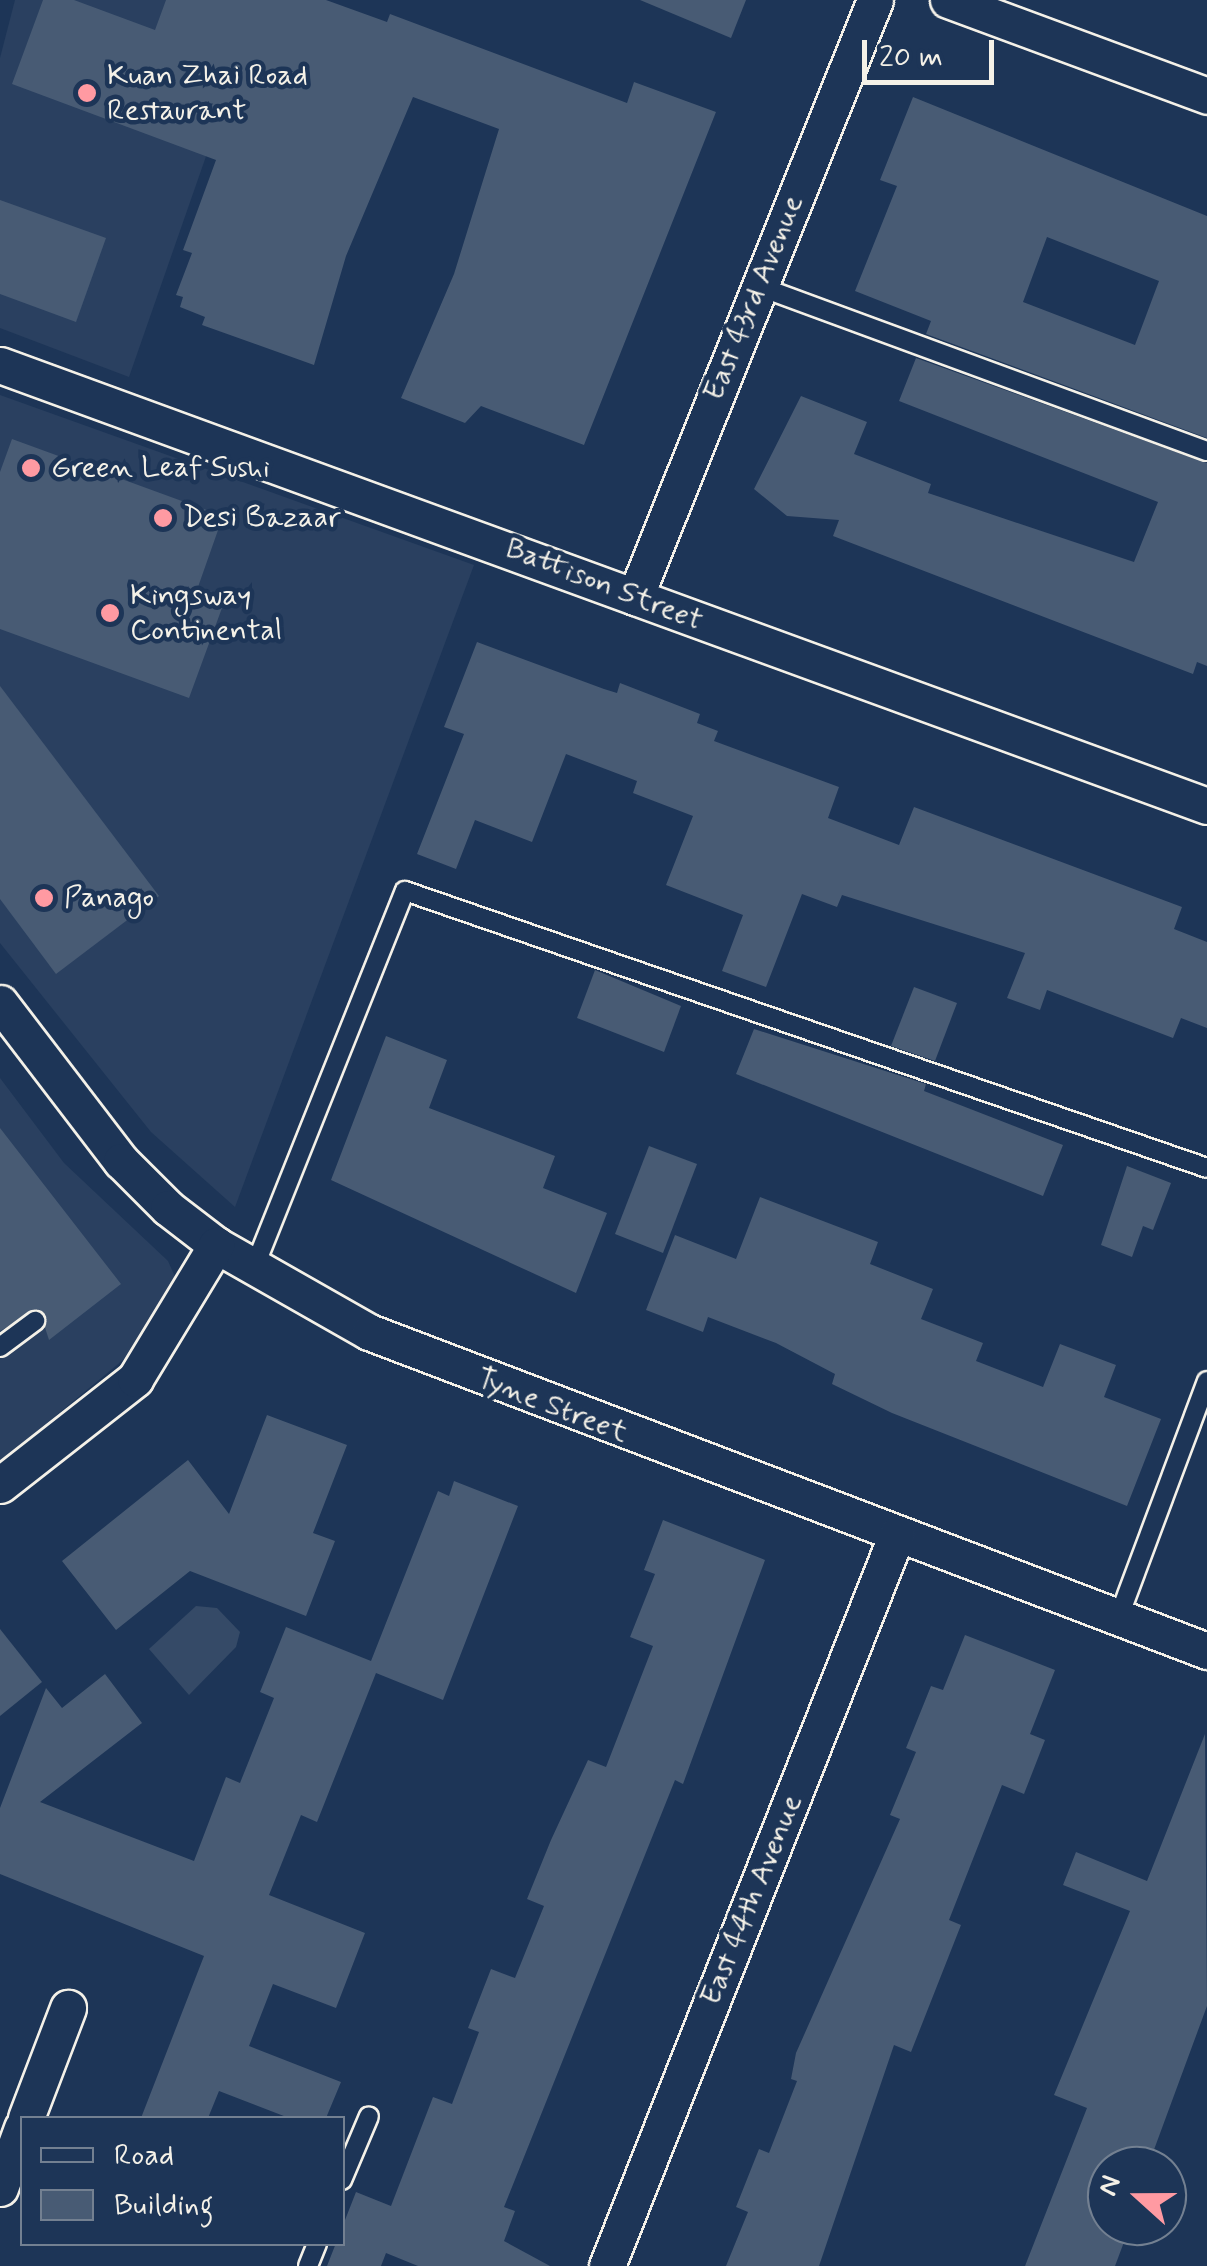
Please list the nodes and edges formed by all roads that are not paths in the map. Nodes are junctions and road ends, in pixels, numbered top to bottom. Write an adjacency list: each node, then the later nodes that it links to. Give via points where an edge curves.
1 (875, 0): 4 (street, East 43rd Avenue)
2 (948, 0): 3 (street)
3 (1207, 96)
4 (758, 286): 6 (lane); 7 (street, East 43rd Avenue)
5 (0, 365): 7 (street, Battison Street)
6 (1207, 451)
7 (634, 597): 8 (street, Battison Street)
8 (1207, 806)
9 (2, 1010): 11 (street, Tyne Street, via 121,1161)
10 (1207, 1168): 12 (lane, via 406,891)
11 (216, 1245): 12 (street, Tyne Street); 16 (street, via 135,1379)
12 (254, 1268): 17 (street, Tyne Street, via 453,1369)
13 (35, 1321): 14 (lane)
14 (0, 1347)
15 (1207, 1381): 18 (lane)
16 (0, 1485)
17 (897, 1534): 18 (street, Tyne Street); 26 (street, East 44th Avenue)
18 (1118, 1620): 19 (street, Tyne Street)
19 (1207, 1651)
20 (68, 2008): 21 (street)
21 (27, 2116)
22 (368, 2116): 24 (lane)
23 (20, 2133): 25 (street)
24 (345, 2173)
25 (0, 2188)
26 (607, 2266)

